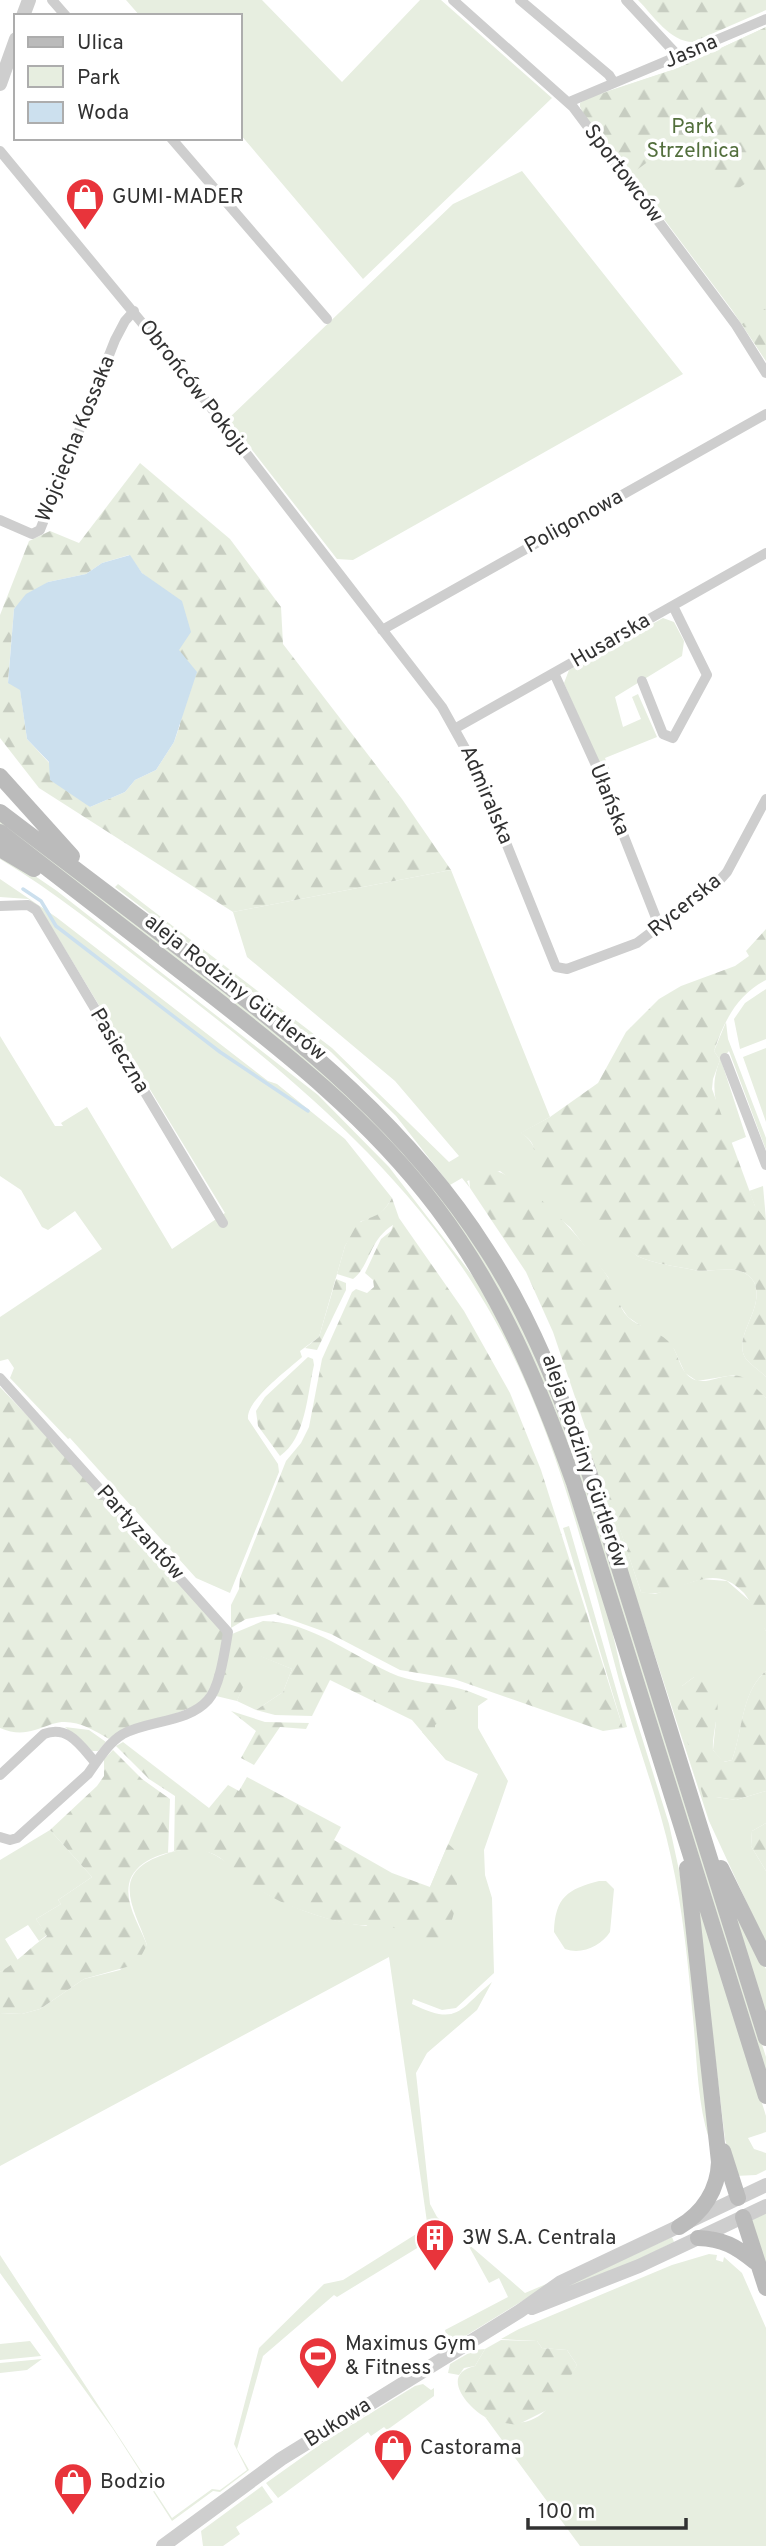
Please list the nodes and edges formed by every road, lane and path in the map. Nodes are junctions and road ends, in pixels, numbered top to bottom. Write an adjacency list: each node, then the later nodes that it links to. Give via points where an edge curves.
1 (52, 0): 5 (street)
2 (453, 0): 11 (street, Sportowców)
3 (520, 0): 9 (street)
4 (626, 0): 8 (street)
5 (64, 14)
6 (766, 19): 8 (street, Jasna)
7 (14, 45): 10 (street)
8 (681, 58): 9 (street, Jasna)
9 (614, 83): 11 (street, Jasna)
10 (0, 84)
11 (569, 102): 16 (street, Sportowców, via 736,325)
12 (173, 140): 15 (street)
13 (0, 151): 14 (street, Obrońców Pokoju)
14 (134, 311): 18 (street, Wojciecha Kossaka, via 115,340 40,530 32,534); 21 (street, Obrońców Pokoju)
15 (327, 318)
16 (766, 373)
17 (766, 414): 21 (street, Poligonowa)
18 (0, 520)
19 (766, 553): 20 (street, Husarska)
20 (673, 606): 22 (street, Husarska); 23 (street, via 707,675 673,738 663,734)
21 (382, 630): 24 (street, Admiralska)
22 (554, 673): 24 (street, Husarska); 33 (street, Ułańska)
23 (642, 681)
24 (456, 728): 34 (street, Admiralska, via 493,808 552,961)
25 (0, 776): 30 (main road)
26 (766, 799): 33 (street, Rycerska, via 724,877)
27 (0, 811): 30 (main road, aleja Rodziny Gürtlerów)
28 (0, 832): 31 (main road, aleja Rodziny Gürtlerów)
29 (0, 849): 31 (main road)
30 (110, 896): 41 (main road, aleja Rodziny Gürtlerów, via 273,1020 366,1100 406,1143 486,1248 556,1383 590,1475)
31 (85, 897): 42 (main road, aleja Rodziny Gürtlerów, via 354,1112 417,1183 473,1261 541,1391)
32 (0, 906): 37 (street, Pasieczna, via 28,905 36,910)
33 (660, 928): 34 (street, Rycerska, via 627,947)
34 (566, 969)
35 (725, 1058): 36 (street)
36 (766, 1165)
37 (223, 1223)
38 (0, 1378): 39 (street, Partyzantów, via 228,1632 211,1697 159,1724 124,1734)
39 (95, 1762): 40 (street, via 65,1732 51,1731); 43 (street, via 88,1774 17,1838)
40 (0, 1775)
41 (698, 1822): 44 (main road); 45 (main road, aleja Rodziny Gürtlerów)
42 (684, 1835): 46 (main road, aleja Rodziny Gürtlerów); 47 (main road)
43 (0, 1837)
44 (766, 1959)
45 (766, 2038)
46 (766, 2096)
47 (715, 2122): 49 (main road); 52 (main road, via 719,2161 715,2186 700,2211)
48 (766, 2185): 49 (street, Bukowa)
49 (737, 2198): 51 (street); 52 (street, Bukowa)
50 (766, 2206): 51 (street, Bukowa)
51 (743, 2217): 53 (street, Bukowa); 54 (main road)
52 (679, 2227): 56 (street, Bukowa, via 561,2282)
53 (698, 2238): 54 (main road, via 734,2245); 56 (street, Bukowa, via 601,2282)
54 (755, 2262): 55 (main road)
55 (766, 2288)
56 (520, 2311): 57 (street, Bukowa, via 319,2434)
57 (163, 2546)

